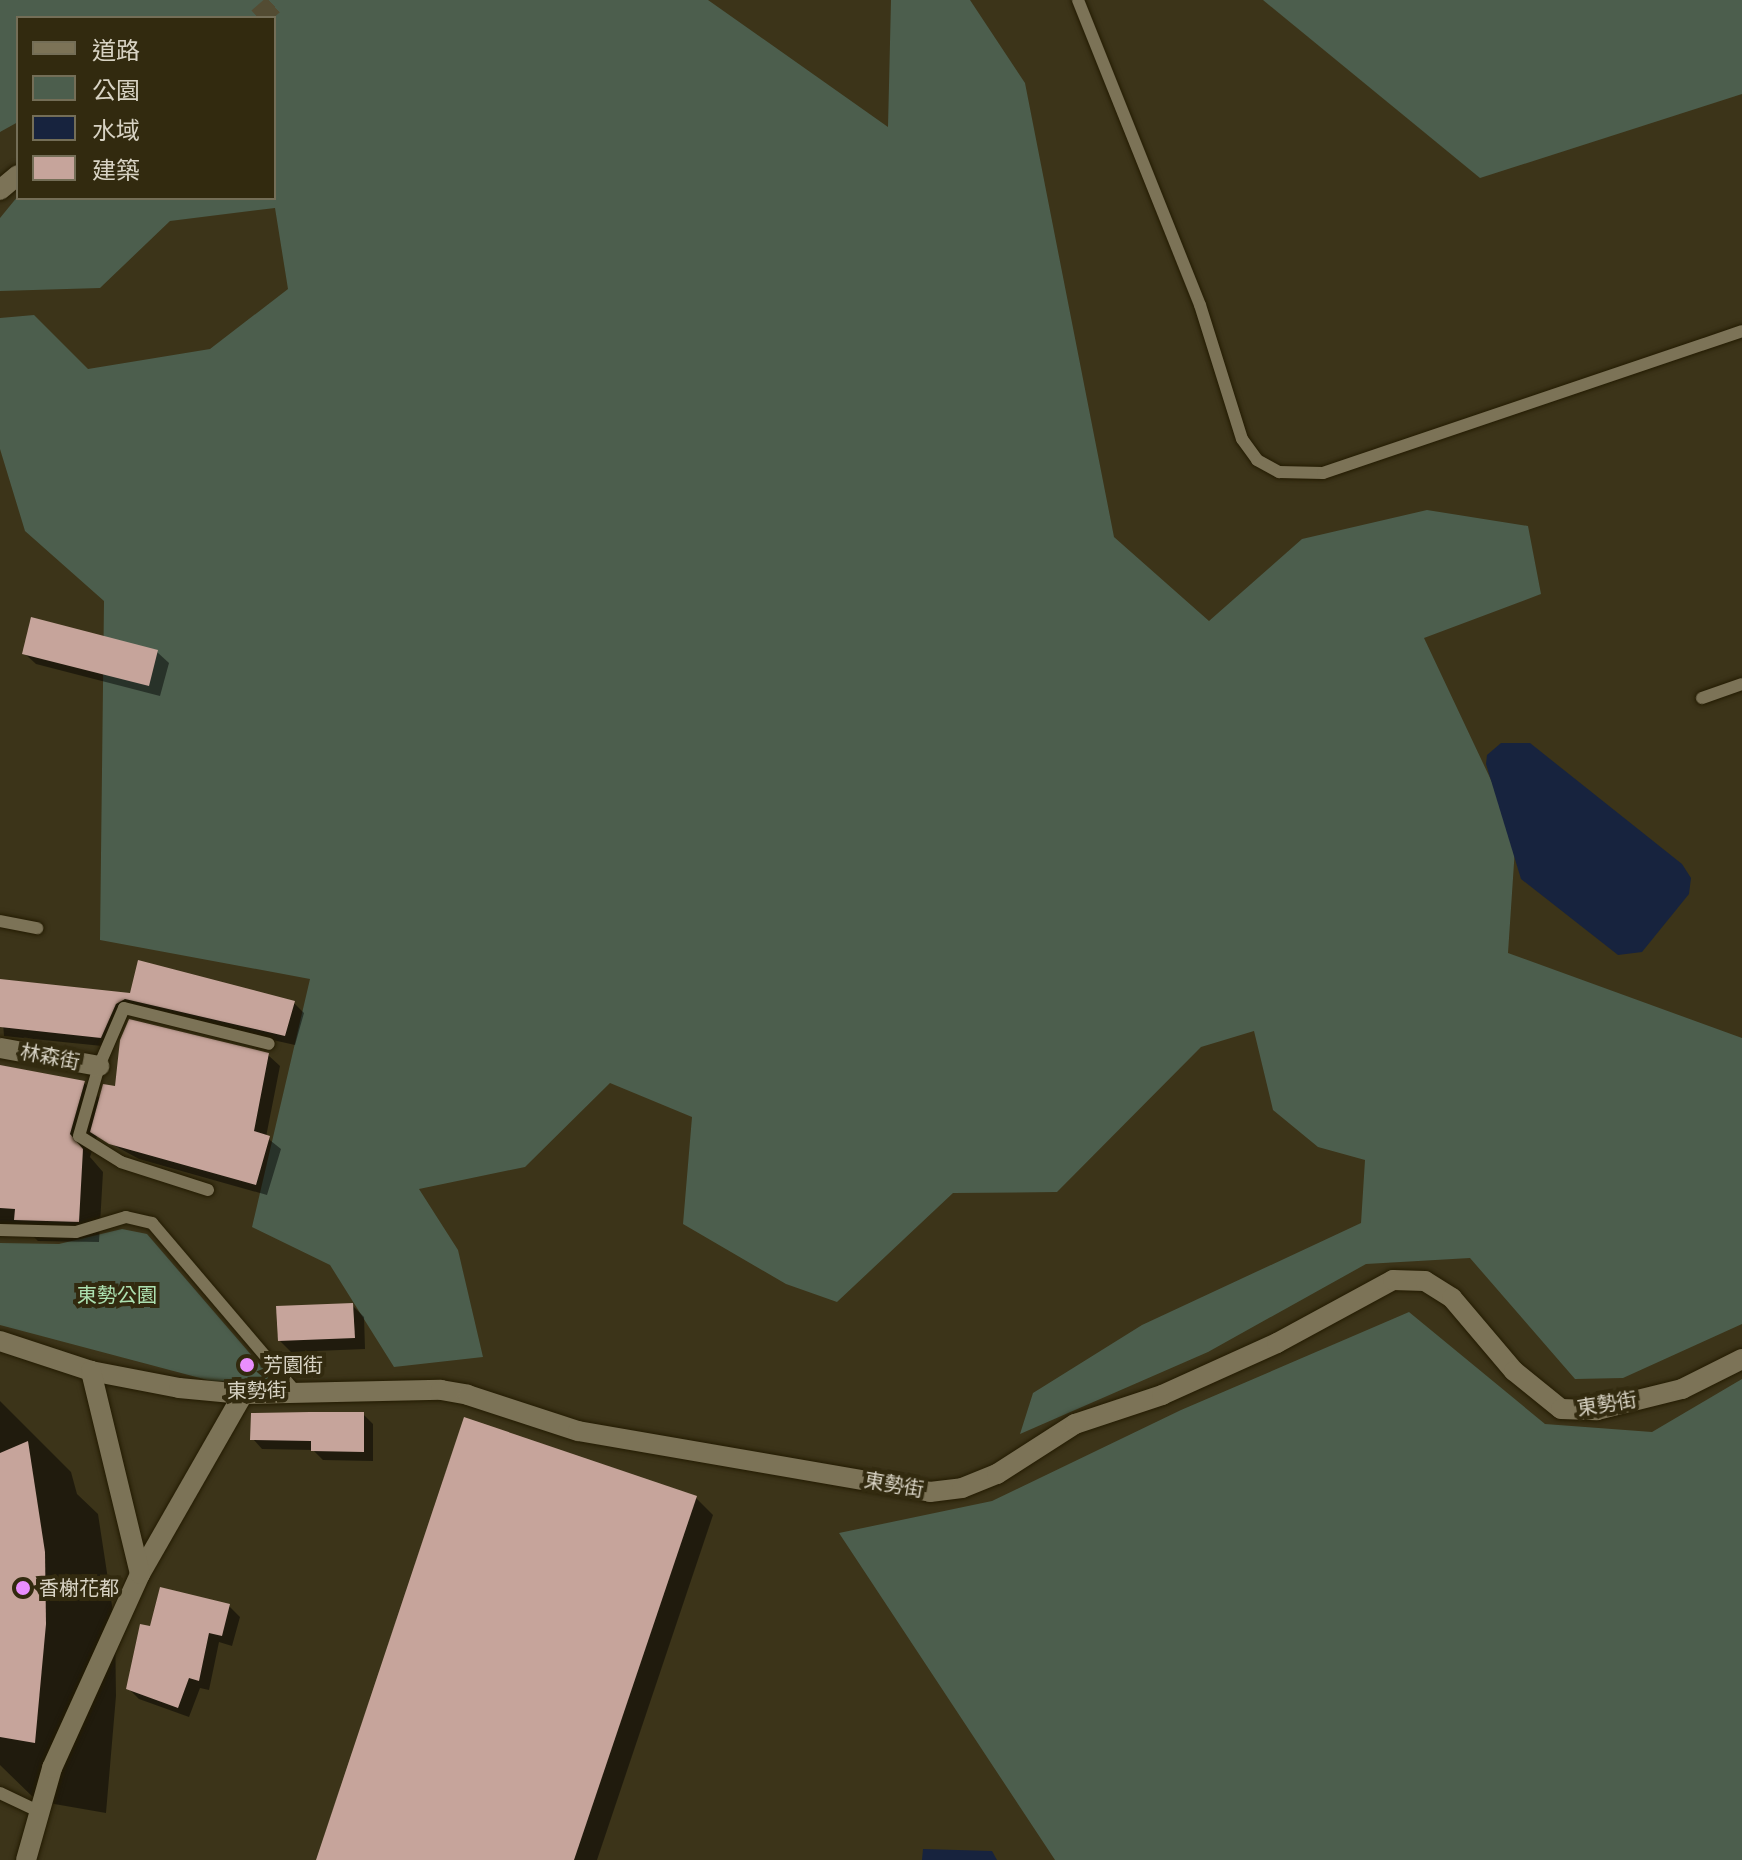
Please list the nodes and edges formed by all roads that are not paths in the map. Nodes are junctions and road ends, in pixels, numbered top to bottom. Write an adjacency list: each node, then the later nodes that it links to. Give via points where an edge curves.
1 (1078, 0): 4 (lane, via 1200,305 1242,439 1257,460 1279,472 1323,473)
2 (16, 177): 3 (street)
3 (0, 190)
4 (1742, 331)
5 (1742, 684): 6 (lane)
6 (1702, 698)
7 (0, 921): 8 (lane)
8 (37, 928)
9 (269, 1044): 11 (lane, via 124,1008)
10 (0, 1048): 11 (street, 林森街)
11 (99, 1066): 12 (lane, via 79,1136 121,1162)
12 (208, 1190)
13 (0, 1230): 17 (lane, via 76,1232 126,1217 152,1223)
14 (0, 1341): 16 (street, 東勢街)
15 (1742, 1359): 17 (street, 東勢街, via 1682,1389 1597,1410 1561,1409 1514,1371 1452,1298 1425,1281 1393,1280 1162,1395 1075,1424 997,1474 962,1488 930,1492 578,1431 441,1390)
16 (91, 1371): 18 (street, 東勢街); 19 (street)
17 (294, 1390): 18 (street, 東勢街)
18 (243, 1394): 19 (street)
19 (140, 1574): 21 (street, via 52,1768)
20 (0, 1793): 21 (lane)
21 (40, 1812): 22 (street)
22 (26, 1860)

